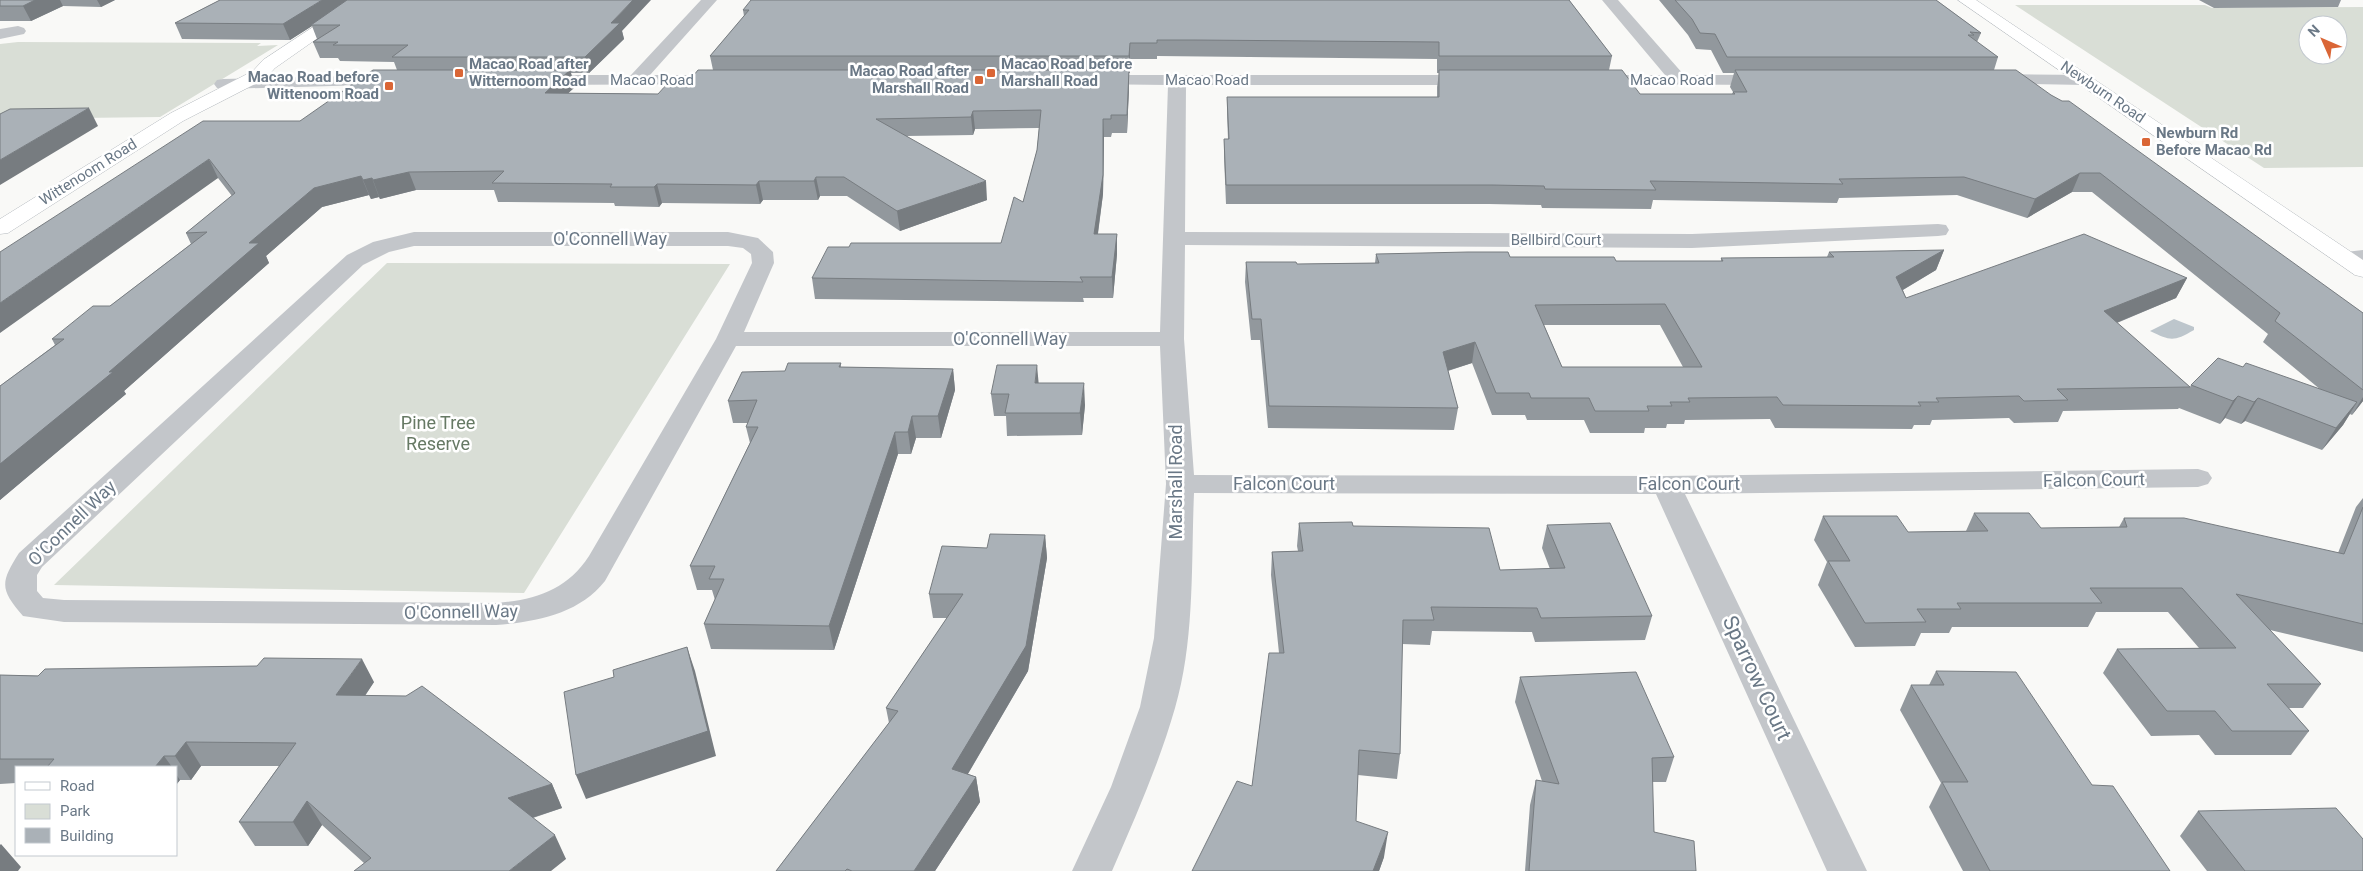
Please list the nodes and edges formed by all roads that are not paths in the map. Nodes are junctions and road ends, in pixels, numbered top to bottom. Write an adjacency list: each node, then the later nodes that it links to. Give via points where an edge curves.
1 (364, 0): 6 (street, Wittenoom Road)
2 (709, 0): 14 (street)
3 (1610, 0): 20 (street)
4 (1966, 0): 22 (street, Newburn Road)
5 (18, 31): 7 (street)
6 (314, 32): 8 (street, Wittenoom Road, via 269,64); 9 (street, Wittenoom Road, via 285,44 247,68)
7 (0, 34)
8 (259, 75): 9 (street, Wittenoom Road); 11 (street)
9 (242, 79): 11 (street); 23 (street, Wittenoom Road); 23 (street, Wittenoom Road, via 223,84 190,102)
10 (1976, 79): 22 (street)
11 (330, 80): 12 (street)
12 (409, 80)
13 (518, 80): 14 (street, Macao Road)
14 (636, 80): 15 (street, Macao Road)
15 (740, 80)
16 (1078, 80): 17 (street, Macao Road)
17 (1176, 80): 18 (street, Macao Road); 26 (street, Marshall Road)
18 (1492, 80)
19 (1570, 80): 20 (street, Macao Road)
20 (1679, 80): 21 (street, Macao Road)
21 (1788, 80)
22 (2084, 80): 27 (street, Newburn Road)
23 (177, 116): 24 (street, Wittenoom Road)
24 (0, 228)
25 (1938, 230): 26 (street, Bellbird Court, via 1692,240)
26 (1174, 238): 30 (street, Marshall Road)
27 (2354, 258): 28 (street, Newburn Road)
28 (2363, 270)
29 (728, 339): 29 (street, O'Connell Way, via 608,551 588,580 562,601 524,612 496,614 64,611 34,608 21,594 21,574 30,560 355,260 381,247 414,239 728,239 750,244 762,252 763,263); 30 (street, O'Connell Way)
30 (1172, 339): 32 (street, Marshall Road)
31 (2198, 478): 33 (street, Falcon Court)
32 (1180, 484): 33 (street, Falcon Court); 34 (street, Marshall Road, via 1172,638 1158,706 1130,786)
33 (1666, 485): 35 (street, Sparrow Court)
34 (1092, 871)
35 (1847, 871)

